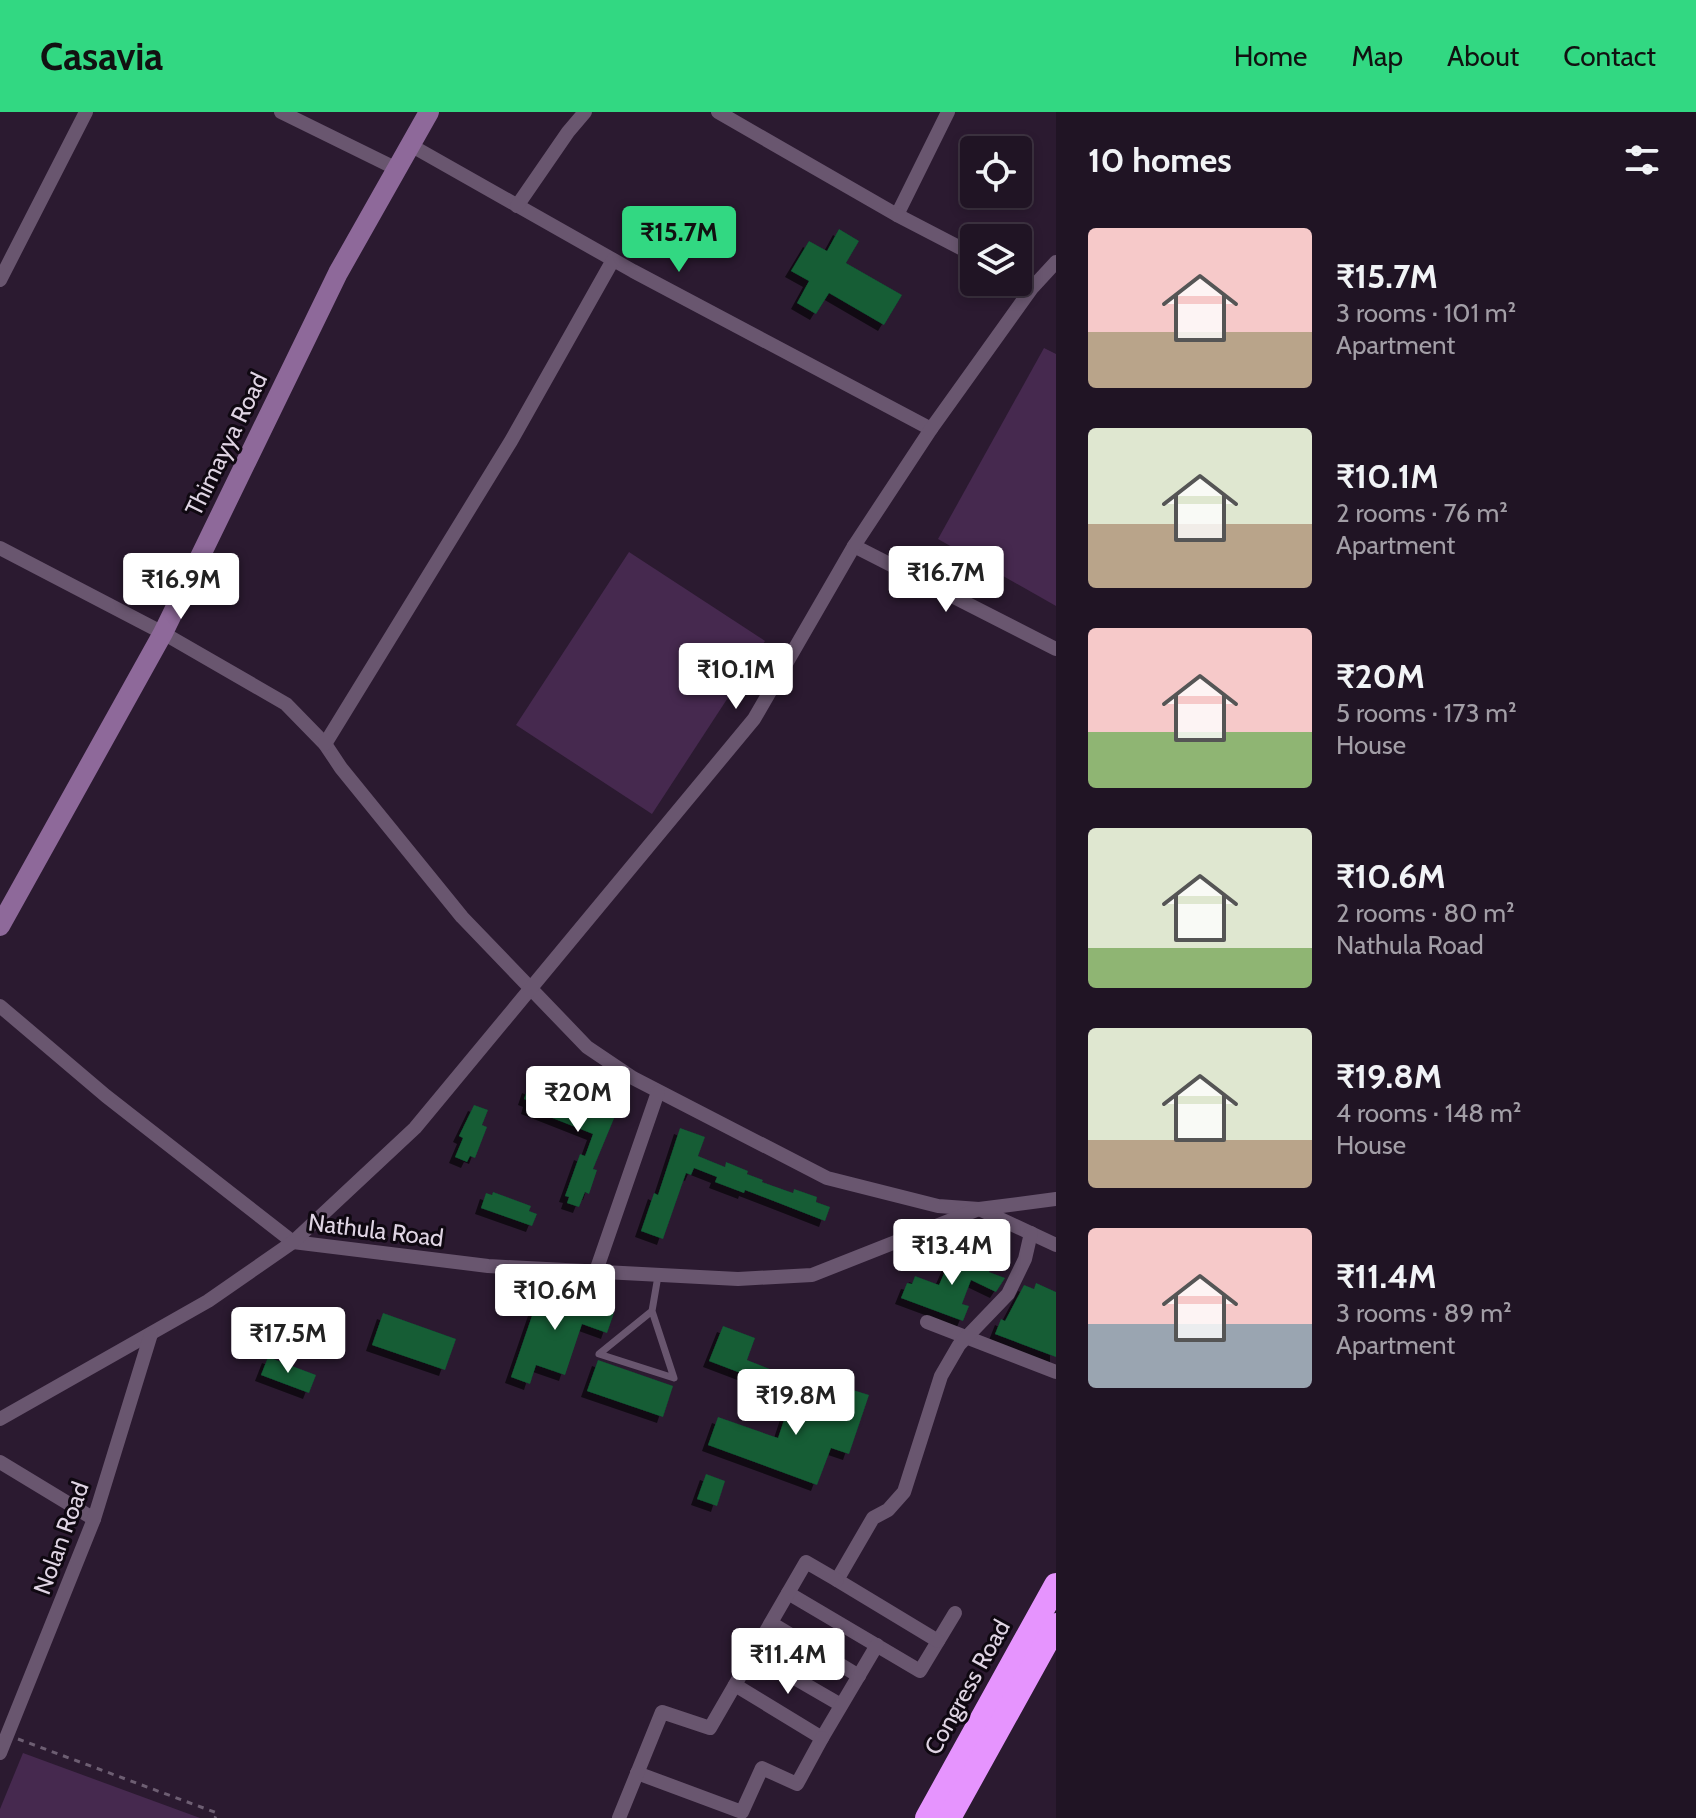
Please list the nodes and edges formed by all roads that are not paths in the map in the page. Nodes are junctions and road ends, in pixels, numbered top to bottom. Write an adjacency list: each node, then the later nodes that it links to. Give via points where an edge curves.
1 (86, 112): 14 (street)
2 (281, 112): 8 (street)
3 (429, 112): 7 (street, Thimayya Road)
4 (585, 112): 9 (street)
5 (718, 112): 10 (street)
6 (948, 112): 10 (street)
7 (412, 146): 8 (street, Thimayya Road); 9 (street)
8 (397, 169): 20 (street, Thimayya Road, via 338,273)
9 (517, 206): 12 (street)
10 (897, 215): 11 (street)
11 (960, 248)
12 (613, 260): 17 (street); 22 (street, via 511,441)
13 (1056, 262): 15 (street)
14 (0, 280)
15 (1032, 288)
16 (1026, 296): 17 (street)
17 (931, 429): 18 (street)
18 (854, 546): 21 (street); 24 (street, via 754,719)
19 (0, 548): 20 (street)
20 (163, 633): 22 (street, via 286,704); 23 (street, Thimayya Road)
21 (1056, 649)
22 (325, 744): 24 (street, via 462,917)
23 (0, 926)
24 (530, 987): 26 (street, via 587,1047); 30 (street, via 415,1128)
25 (0, 1006): 30 (street, Nathula Road)
26 (658, 1092): 28 (street, via 827,1178 938,1206); 32 (street)
27 (1056, 1199): 28 (street, Nathula Road)
28 (979, 1209): 29 (street); 33 (street, Nathula Road, via 812,1275 738,1279)
29 (1031, 1233): 31 (street); 37 (street, via 1008,1294)
30 (293, 1242): 32 (street, Nathula Road, via 488,1266); 36 (street)
31 (1056, 1245)
32 (596, 1271): 33 (street, Nathula Road)
33 (658, 1274): 34 (lane)
34 (652, 1311): 34 (lane, via 669,1365 674,1378 599,1354)
35 (927, 1322): 37 (street)
36 (151, 1334): 39 (street); 41 (street, Nolan Road)
37 (967, 1337): 38 (street); 42 (street, via 941,1376 904,1492 873,1518)
38 (1056, 1372)
39 (0, 1419)
40 (0, 1462): 41 (street)
41 (94, 1519): 55 (street, Nolan Road)
42 (837, 1580): 44 (street, via 806,1562); 48 (street)
43 (1056, 1585): 58 (highway, Congress Road)
44 (788, 1593): 46 (street); 49 (street)
45 (955, 1613): 48 (street)
46 (771, 1623): 50 (street); 51 (street)
47 (1056, 1625): 59 (highway, Congress Road)
48 (938, 1641): 49 (street, via 920,1671)
49 (877, 1645): 51 (street)
50 (753, 1654): 52 (street); 53 (street)
51 (859, 1676): 53 (street)
52 (735, 1685): 54 (street); 56 (street, via 710,1728 662,1712)
53 (841, 1705): 54 (street)
54 (822, 1738): 56 (street, via 797,1784 762,1768 742,1812)
55 (0, 1753)
56 (637, 1773): 57 (street)
57 (622, 1817)
58 (927, 1818)
59 (949, 1818)

